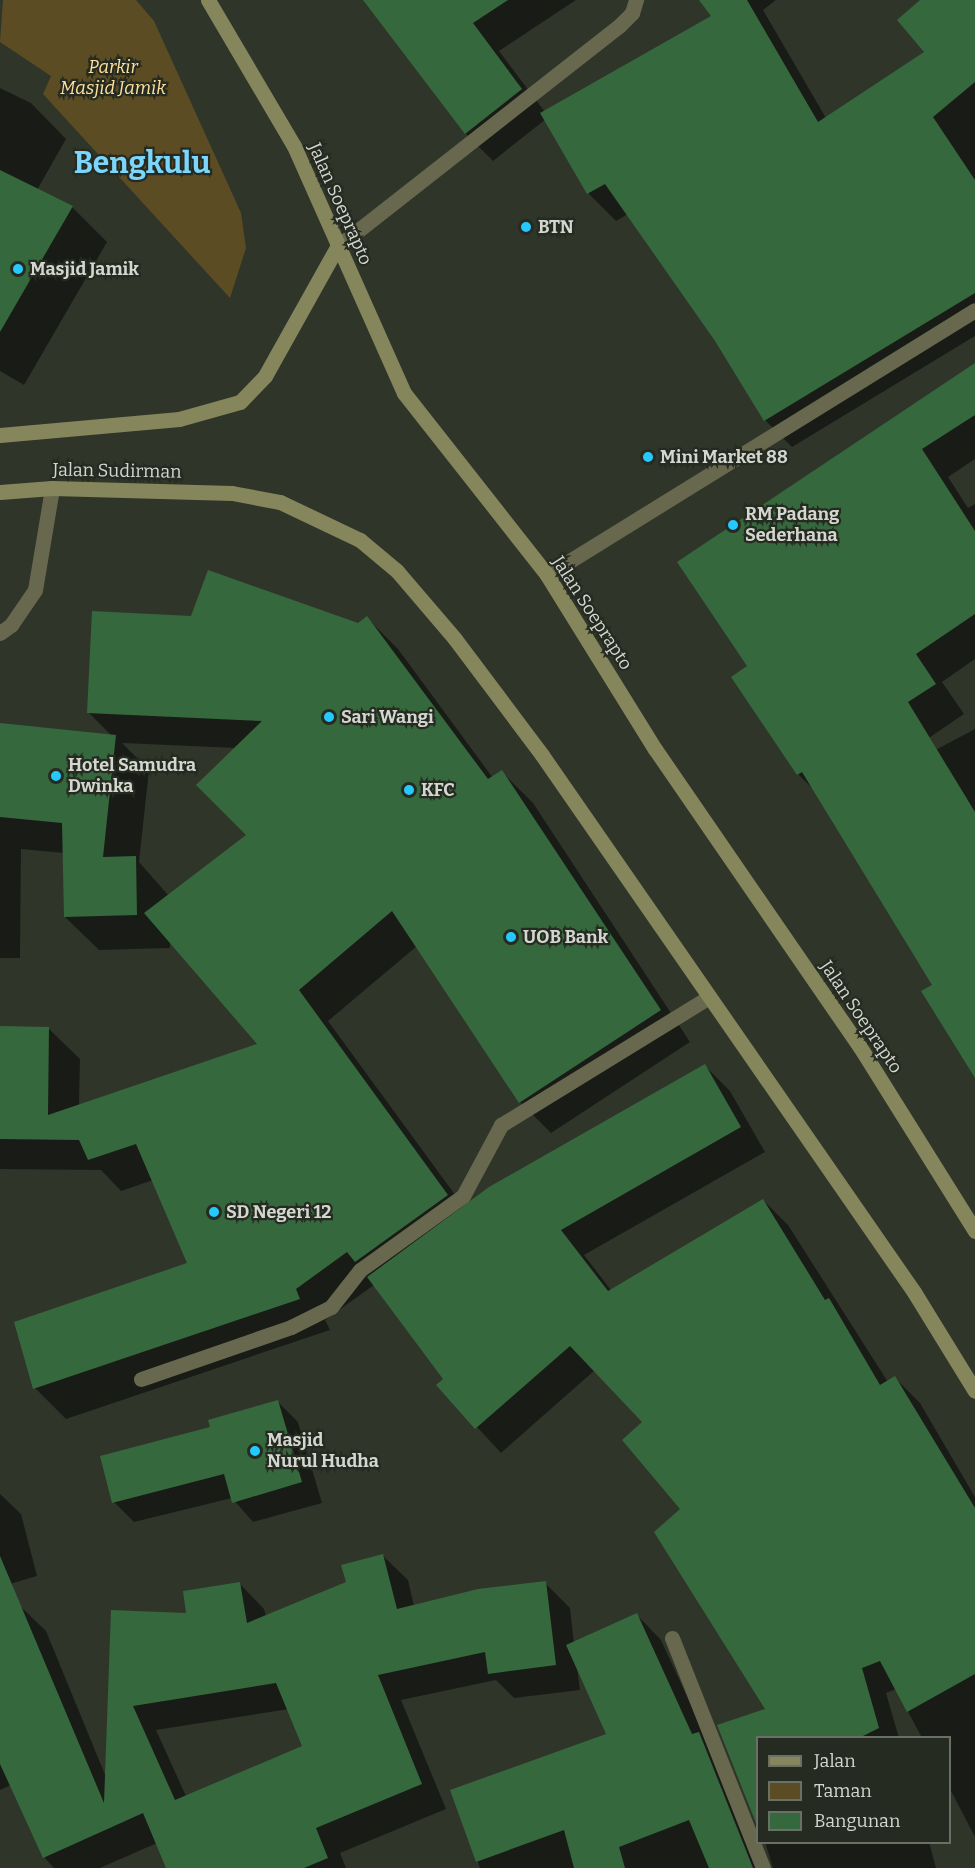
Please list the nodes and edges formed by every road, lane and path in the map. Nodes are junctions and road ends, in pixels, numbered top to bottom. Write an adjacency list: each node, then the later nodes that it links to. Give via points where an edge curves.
1 (208, 0): 3 (main road, Jalan Soeprapto, via 294,146)
2 (636, 0): 3 (street, via 632,13 620,25)
3 (337, 247): 5 (main road, via 265,376 240,402 179,418); 8 (main road, Jalan Soeprapto, via 404,393)
4 (975, 310): 8 (street)
5 (0, 435)
6 (52, 488): 7 (main road, Jalan Sudirman); 9 (street, via 35,590 11,625); 10 (main road, Jalan Sudirman, via 232,493 280,502 360,540 397,571 455,639 542,755)
7 (0, 492)
8 (547, 575): 11 (main road, Jalan Soeprapto, via 655,750 860,1047)
9 (0, 633)
10 (709, 997): 12 (street, via 501,1125 463,1196 360,1270 330,1307 291,1327); 13 (main road, via 914,1292)
11 (975, 1231)
12 (141, 1379)
13 (975, 1391)
14 (672, 1638): 15 (street)
15 (763, 1868)

